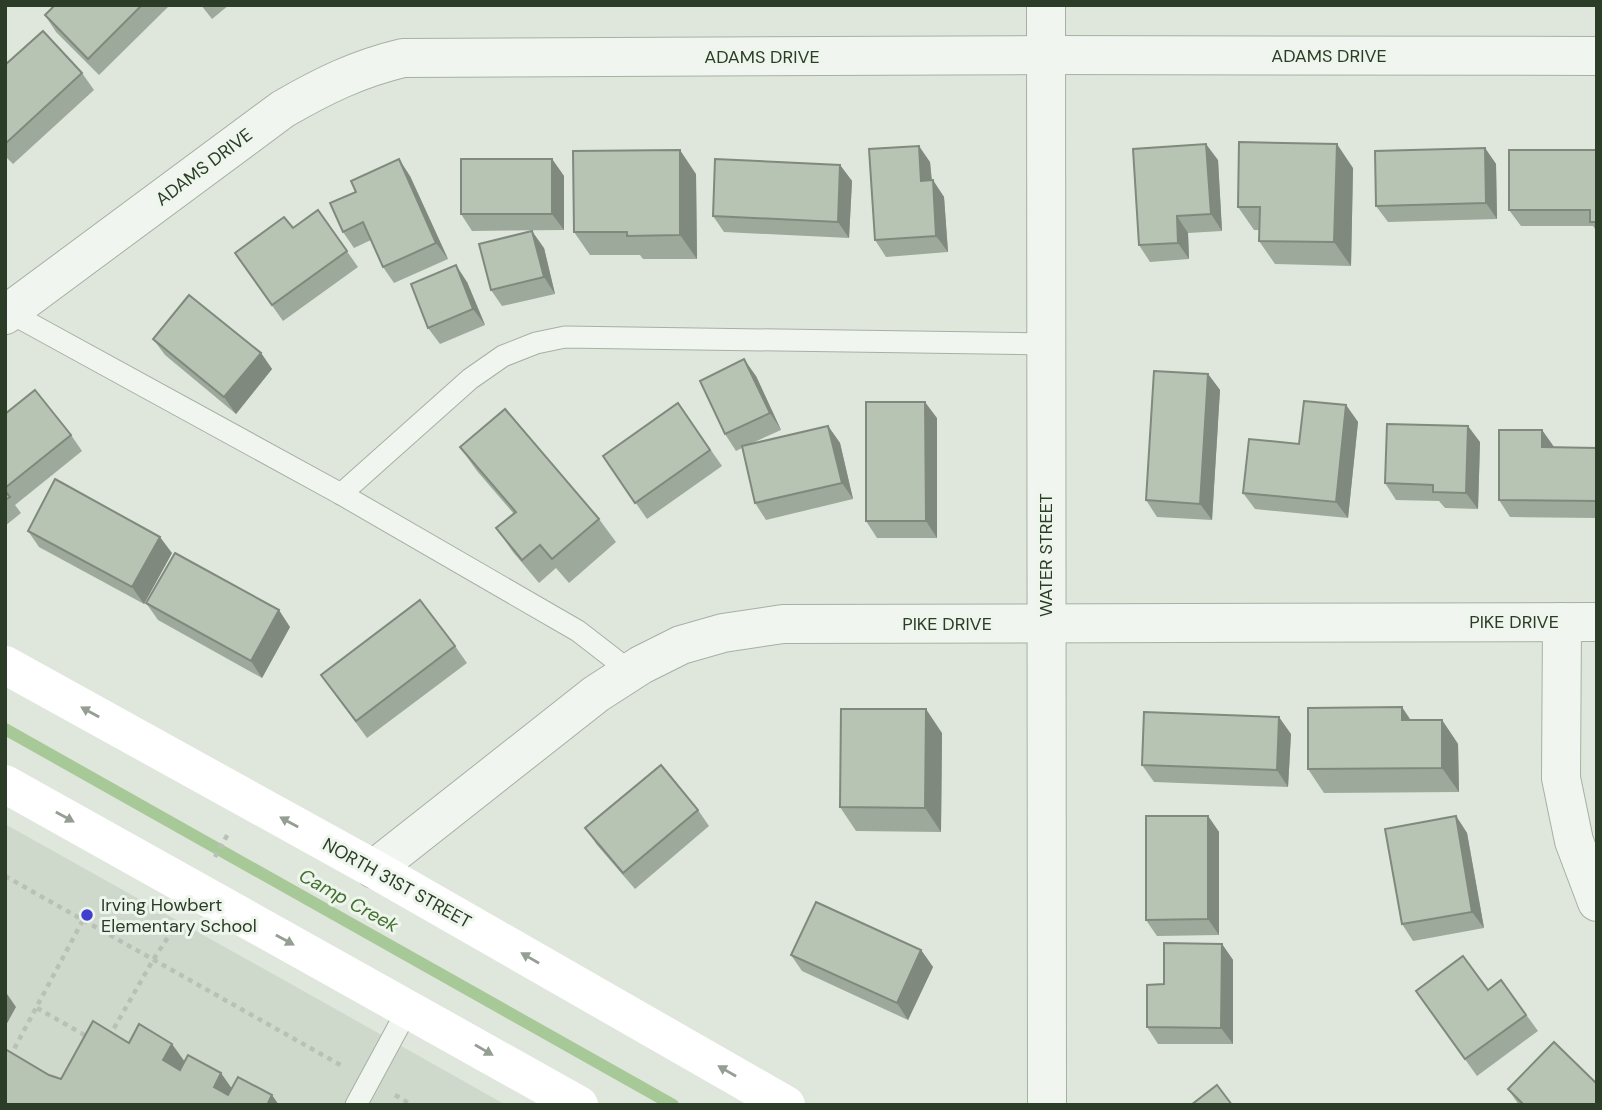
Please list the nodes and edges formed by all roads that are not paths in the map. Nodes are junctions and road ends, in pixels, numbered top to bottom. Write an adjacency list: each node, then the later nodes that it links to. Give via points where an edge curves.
1 (1046, 5): 2 (street, WATER STREET)
2 (1046, 55): 3 (street, ADAMS DRIVE); 4 (street, ADAMS DRIVE, via 403,58 328,83 283,109); 5 (street, WATER STREET)
3 (1597, 56)
4 (7, 312): 6 (lane)
5 (1046, 344): 6 (lane, via 565,337 536,342 503,356 470,379); 8 (street, WATER STREET)
6 (341, 494): 10 (lane, via 578,631)
7 (1579, 622): 8 (street, PIKE DRIVE); 13 (street, via 1561,778 1574,841)
8 (1046, 623): 10 (street, PIKE DRIVE, via 783,624 681,645); 18 (street, WATER STREET)
9 (5, 665): 12 (main road, NORTH 31ST STREET, one-way to 9)
10 (631, 672): 12 (street, PIKE DRIVE, via 596,694)
11 (5, 784): 14 (main road, one-way to 14)
12 (374, 869): 17 (main road, NORTH 31ST STREET, one-way to 12)
13 (1597, 902)
14 (408, 1009): 15 (lane); 16 (main road, one-way to 16)
15 (356, 1105)
16 (579, 1105)
17 (786, 1105)
18 (1047, 1105)

